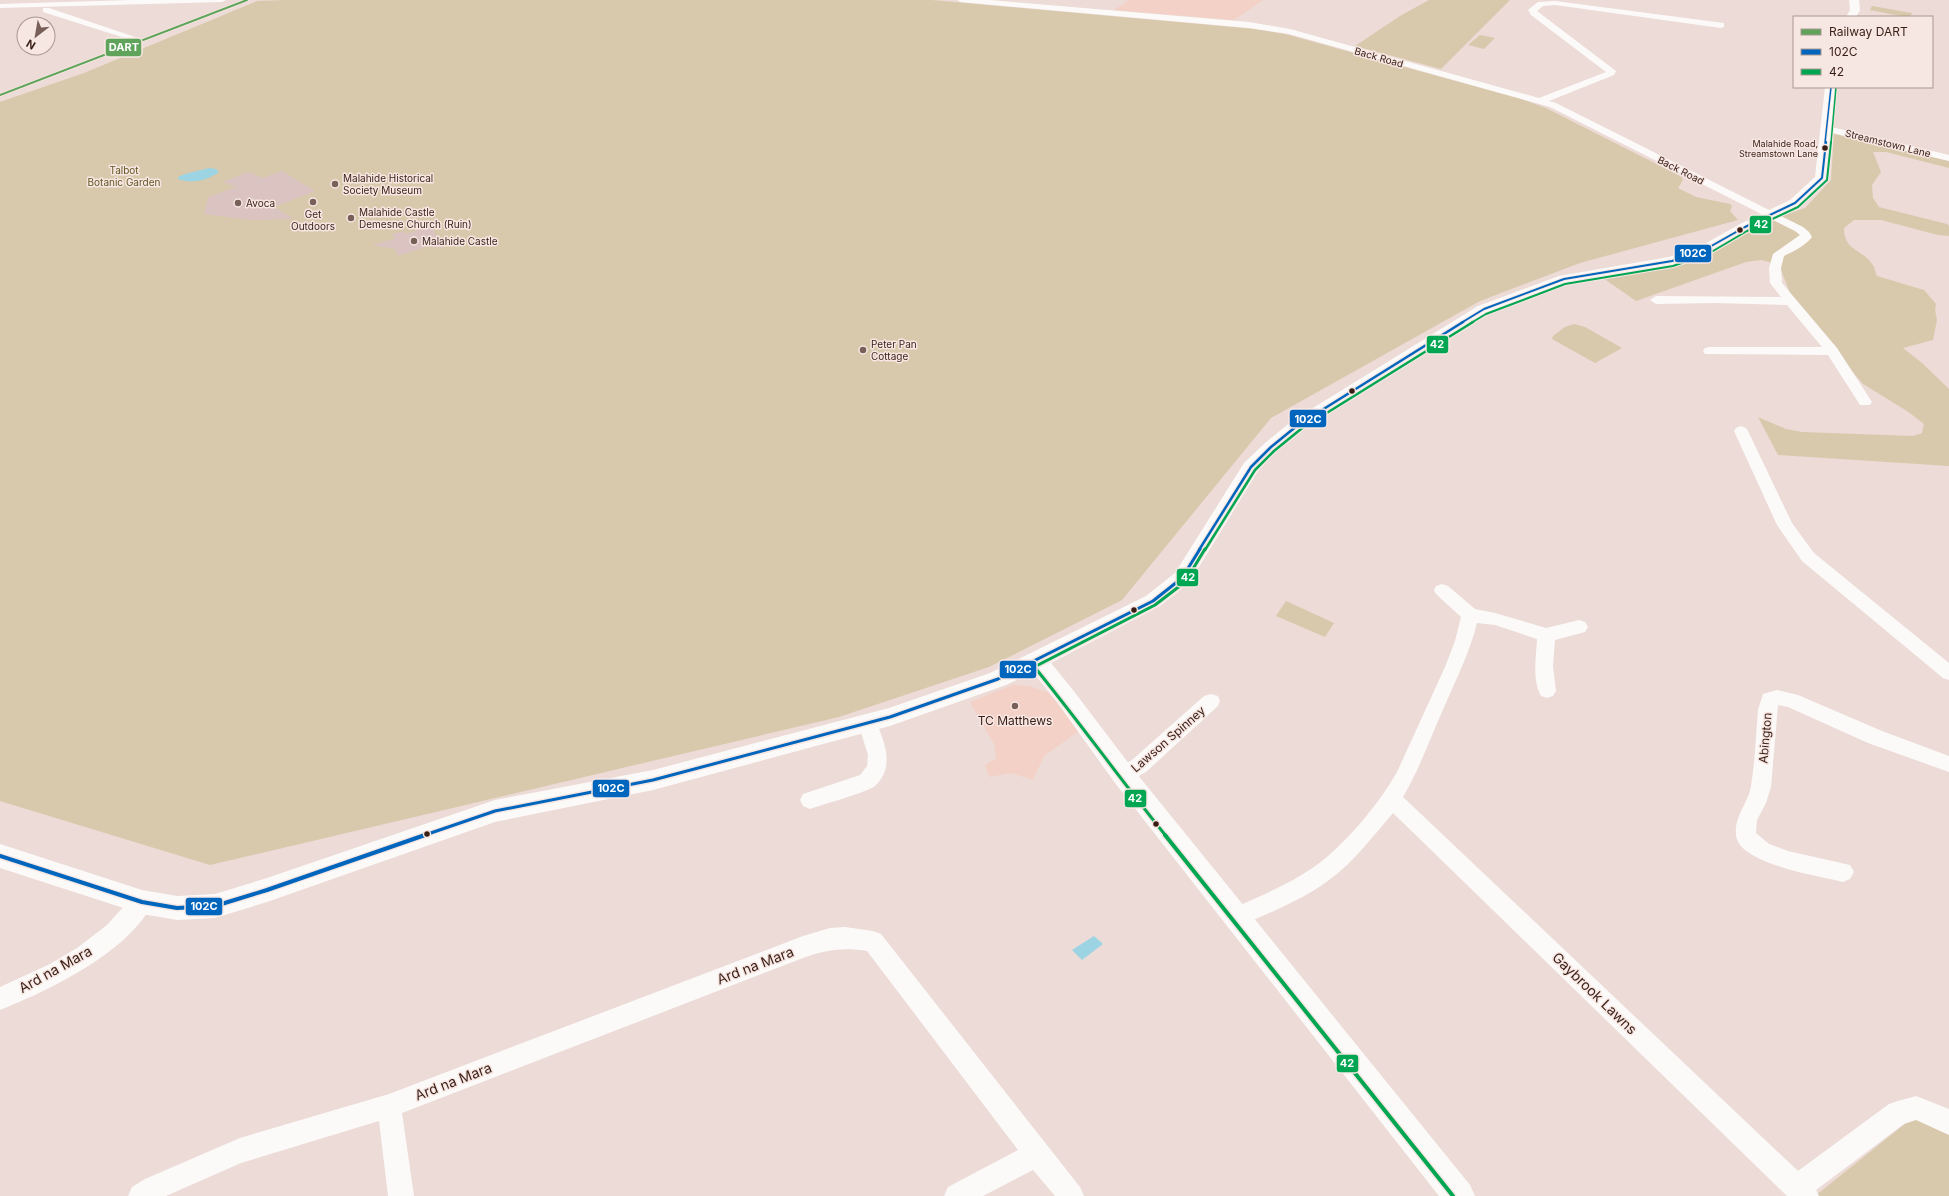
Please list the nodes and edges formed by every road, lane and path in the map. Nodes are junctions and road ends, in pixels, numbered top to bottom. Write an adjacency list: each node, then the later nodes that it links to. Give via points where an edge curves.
1 (205, 0): 2 (street); 6 (street)
2 (222, 0)
3 (961, 0): 5 (street, Back Road)
4 (1854, 0): 8 (main road, via 1855,10)
5 (1002, 2): 12 (street, Back Road, via 1271,28)
6 (44, 3): 7 (street); 10 (street, via 42,8 47,10)
7 (0, 6)
8 (1852, 16)
9 (1721, 25): 12 (street, via 1555,3 1537,5 1532,10 1534,13 1611,71)
10 (131, 37)
11 (1832, 88): 13 (main road)
12 (1540, 101): 15 (street, Back Road, via 1563,110)
13 (1827, 129): 14 (street, Streamstown Lane); 15 (main road, via 1822,178 1795,203)
14 (1949, 158)
15 (1770, 215): 17 (street, Back Road, via 1799,229 1806,237 1779,254 1774,268 1776,283); 26 (main road, via 1706,249 1672,261 1564,279 1484,308 1298,425 1271,447 1251,467 1182,578 1134,611)
16 (1656, 300): 17 (street)
17 (1790, 301): 19 (street)
18 (1710, 351): 19 (street)
19 (1832, 351): 20 (street)
20 (1865, 402)
21 (1741, 431): 27 (street, via 1786,524 1808,557)
22 (1442, 590): 23 (street)
23 (1470, 615): 25 (street, via 1495,619); 33 (street, via 1454,667)
24 (1579, 627): 25 (street)
25 (1546, 635): 28 (street, via 1544,666)
26 (1036, 661): 30 (main road, via 998,679); 32 (main road)
27 (1949, 673)
28 (1547, 691)
29 (1211, 701): 32 (street, Lawson Spinney, via 1139,766)
30 (867, 723): 34 (street, via 878,755 876,769 868,781); 37 (main road, via 653,780 496,811 215,906 177,908)
31 (1949, 764): 36 (street, Abington, via 1875,737 1791,700 1777,697 1770,699 1761,787 1747,820 1746,836 1762,851 1794,862)
32 (1124, 776): 38 (main road)
33 (1392, 799): 38 (street, via 1345,854 1322,873 1291,892); 43 (street, Gaybrook Lawns)
34 (810, 800)
35 (0, 856): 37 (main road)
36 (1843, 872)
37 (142, 902): 39 (street, Ard na Mara, via 110,936 89,953 58,972)
38 (1238, 917): 48 (main road)
39 (0, 999)
40 (389, 1106): 42 (street, Ard na Mara, via 803,947 825,939 846,936 873,941); 44 (street, Ard na Mara, via 240,1152 154,1188); 45 (street)
41 (1949, 1123): 43 (street, Gaybrook Lawns, via 1939,1116 1916,1108 1898,1113)
42 (1037, 1154): 46 (street); 47 (street, Ard na Mara)
43 (1802, 1192)
44 (141, 1196)
45 (401, 1196)
46 (957, 1196)
47 (1071, 1196)
48 (1459, 1196)

